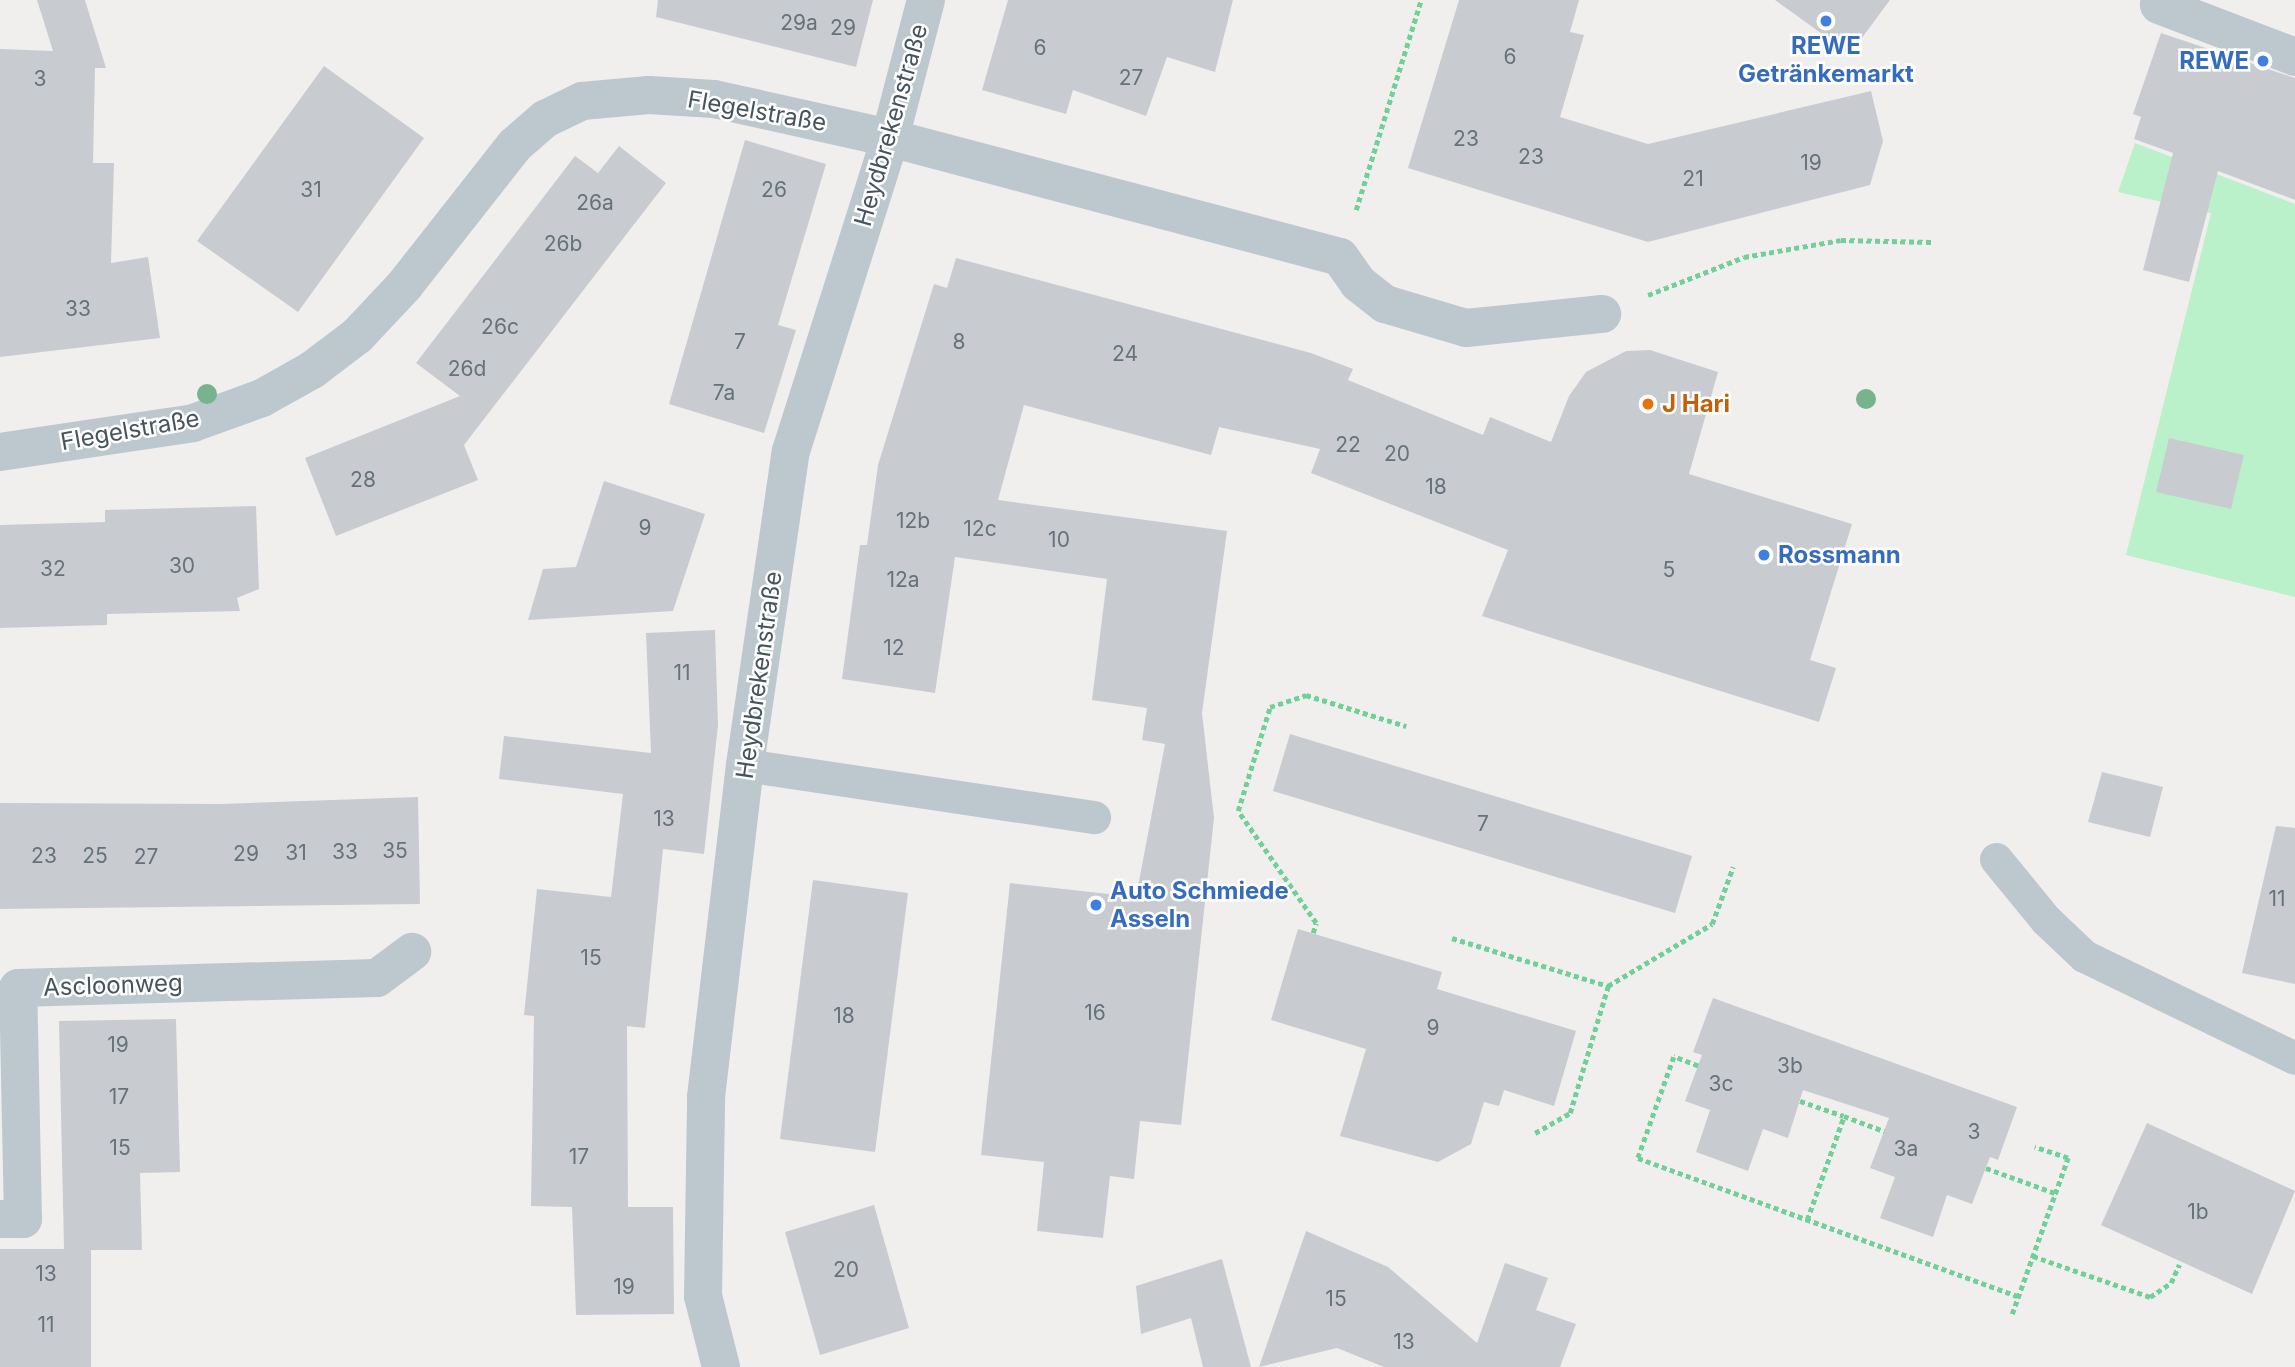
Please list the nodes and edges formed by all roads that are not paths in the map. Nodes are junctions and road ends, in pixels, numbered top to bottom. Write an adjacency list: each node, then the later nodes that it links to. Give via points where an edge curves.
1 (926, 0): 4 (street, Heydbrekenstraße)
2 (2161, 0): 3 (street, via 2159,5)
3 (2295, 57)
4 (890, 138): 5 (street, Flegelstraße, via 1340,257 1359,283 1385,304 1466,328); 6 (street, Flegelstraße, via 714,99 649,95 582,101 545,119 515,145 404,286 357,336 312,370 262,397 193,423); 7 (street, Heydbrekenstraße, via 791,451)
5 (1602, 314)
6 (0, 452)
7 (745, 765): 8 (lane); 13 (street, Heydbrekenstraße, via 706,1097 703,1296)
8 (1094, 817)
9 (1996, 859): 11 (lane, via 2046,920 2084,956)
10 (412, 952): 12 (street, Ascloonweg, via 377,978 18,988 23,1219)
11 (2295, 1058)
12 (0, 1219)
13 (721, 1367)

